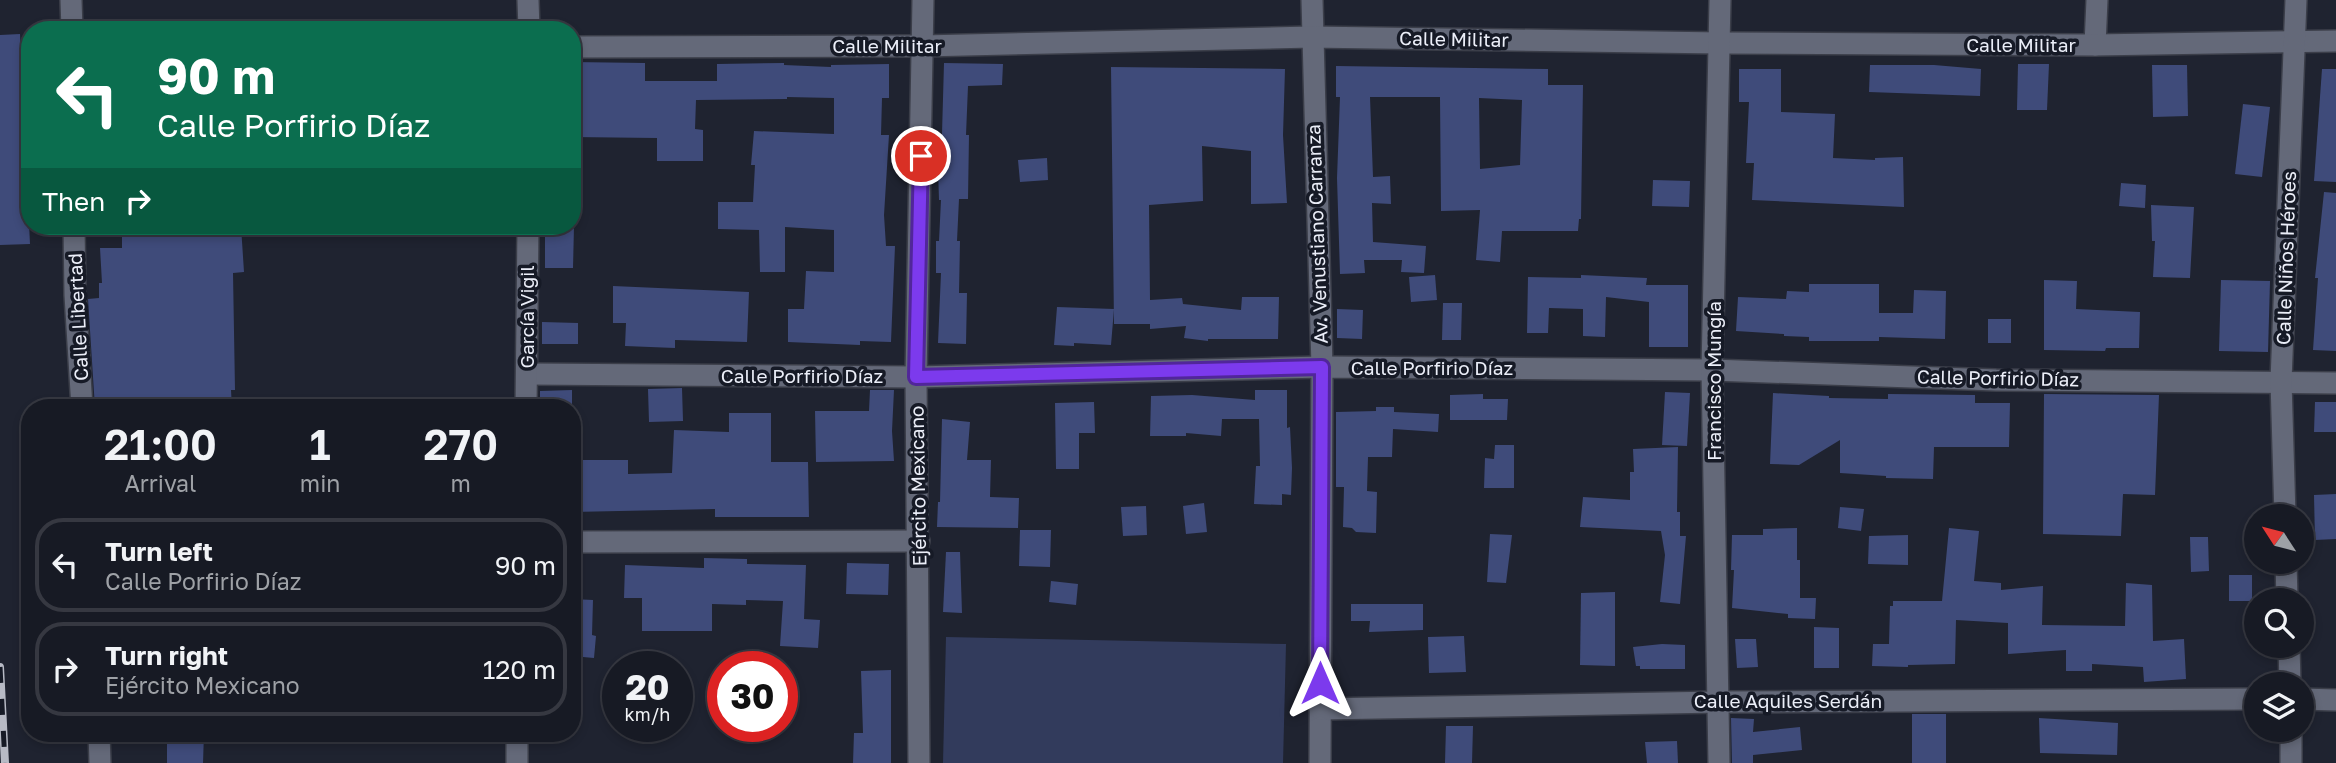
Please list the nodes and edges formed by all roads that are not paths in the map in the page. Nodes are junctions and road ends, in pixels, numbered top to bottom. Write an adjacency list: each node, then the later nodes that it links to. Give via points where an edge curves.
1 (71, 0): 8 (street)
2 (528, 0): 9 (street)
3 (923, 0): 15 (street, Ejército Mexicano)
4 (1312, 0): 10 (street, Av. Venustiano Carranza)
5 (1720, 0): 13 (street, Francisco Mungía)
6 (2097, 0): 14 (street)
7 (2296, 0): 11 (street, Calle Niños Héroes)
8 (72, 21)
9 (529, 21)
10 (1311, 37): 13 (street, Calle Militar); 15 (street, Calle Militar); 19 (street, Av. Venustiano Carranza)
11 (2295, 40): 12 (street, Calle Militar); 14 (street, Calle Militar); 23 (street, Calle Niños Héroes)
12 (2336, 41)
13 (1720, 43): 14 (street, Calle Militar); 20 (street, Francisco Mungía)
14 (2095, 45)
15 (923, 46): 16 (street, Calle Militar); 22 (street, Ejército Mexicano)
16 (581, 47)
17 (74, 235): 25 (street, Calle Libertad)
18 (528, 235): 21 (street, García Vigil)
19 (1322, 367): 20 (street, Calle Porfirio Díaz); 22 (street, Calle Porfirio Díaz); 34 (street, Av. Venustiano Carranza)
20 (1712, 370): 23 (street, Calle Porfirio Díaz, via 1996,380); 33 (street, Francisco Mungía)
21 (527, 374): 22 (street, Calle Porfirio Díaz); 26 (street, García Vigil)
22 (916, 377): 28 (street, Ejército Mexicano)
23 (2281, 381): 24 (street, Calle Porfirio Díaz); 27 (street, Calle Niños Héroes)
24 (2336, 383)
25 (81, 399)
26 (526, 399)
27 (2285, 504)
28 (919, 541): 29 (street); 40 (street, Ejército Mexicano)
29 (581, 542)
30 (2244, 699): 33 (street, Calle Aquiles Serdán)
31 (2314, 699): 32 (street)
32 (2336, 700)
33 (1719, 702): 34 (street, Calle Aquiles Serdán); 42 (street, Francisco Mungía)
34 (1320, 709): 41 (street, Av. Venustiano Carranza)
35 (99, 742): 38 (street)
36 (517, 742): 39 (street)
37 (2291, 742): 43 (street)
38 (100, 763)
39 (517, 763)
40 (919, 763)
41 (1320, 763)
42 (1719, 763)
43 (2291, 763)

